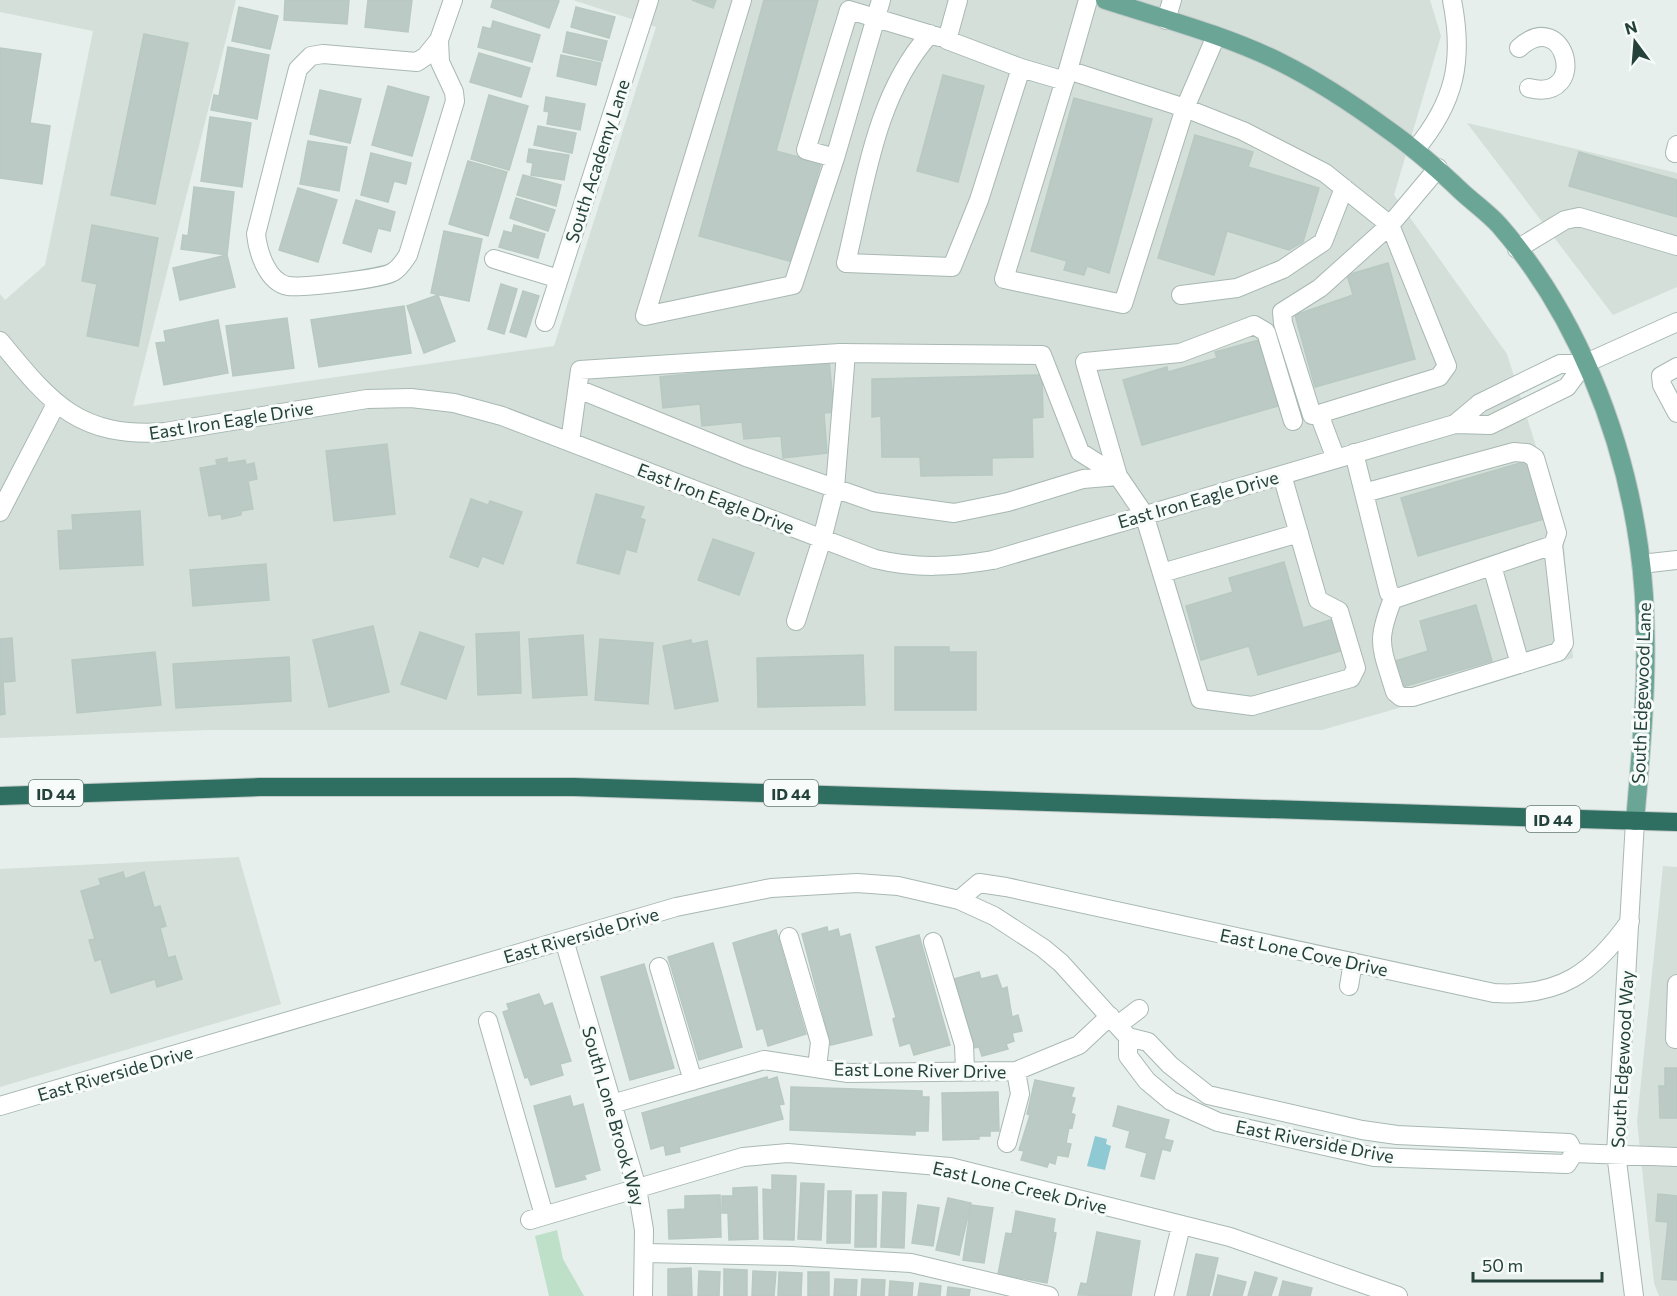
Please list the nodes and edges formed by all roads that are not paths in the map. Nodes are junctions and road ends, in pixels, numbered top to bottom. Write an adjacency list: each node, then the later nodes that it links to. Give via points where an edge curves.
1 (453, 0): 13 (street)
2 (649, 0): 27 (street, South Academy Lane)
3 (742, 0): 20 (street, via 645,316 793,285)
4 (958, 0): 12 (street)
5 (1088, 0): 16 (street)
6 (1105, 0): 10 (main road, South Edgewood Lane)
7 (1172, 0): 10 (street)
8 (1452, 0): 19 (street, via 1458,42 1455,76 1450,96 1433,128)
9 (878, 8): 12 (street); 20 (street); 20 (street, via 849,10 806,150)
10 (1166, 20): 11 (main road, South Edgewood Lane)
11 (1216, 36): 18 (street); 19 (main road, South Edgewood Lane, via 1283,63 1343,97)
12 (938, 37): 15 (street); 15 (street, via 912,54 882,118 846,263 952,267 979,200)
13 (439, 40): 13 (street, via 417,62 323,54 311,56 298,69 256,234 262,260 277,280 288,286 357,280 383,276 402,265 455,101 440,62)
14 (1519, 48): 17 (street, via 1534,38 1543,38 1559,45 1566,62 1566,71 1555,85 1547,90)
15 (1021, 68): 16 (street)
16 (1066, 76): 18 (street); 18 (street, via 1004,279 1123,304)
17 (1529, 88)
18 (1185, 108): 22 (street, via 1243,131 1325,173)
19 (1415, 150): 21 (main road, South Edgewood Lane)
20 (835, 158)
21 (1438, 168): 23 (street); 25 (main road, South Edgewood Lane, via 1498,224)
22 (1344, 188): 23 (street); 28 (street, via 1323,242 1283,269 1237,288)
23 (1390, 225): 38 (street, via 1320,288 1282,312 1312,415); 38 (street, via 1447,366 1439,377)
24 (1677, 246): 25 (street, via 1579,217 1565,220)
25 (1517, 249): 33 (main road, South Edgewood Lane, via 1566,325)
26 (494, 259): 27 (street)
27 (559, 279): 29 (street, South Academy Lane)
28 (1181, 295)
29 (545, 322)
30 (1677, 322): 33 (street, East Iron Eagle Drive)
31 (0, 341): 36 (street, East Iron Eagle Drive)
32 (846, 353): 35 (street, via 580,370); 44 (street, via 1042,355 1080,452); 45 (street)
33 (1584, 364): 41 (street, East Iron Eagle Drive, via 1560,364 1480,403 1455,424); 53 (main road, South Edgewood Lane, via 1619,451)
34 (1677, 367): 37 (street, via 1661,376 1662,386)
35 (578, 389): 40 (street); 45 (street, via 746,457)
36 (56, 404): 40 (street, East Iron Eagle Drive, via 107,430 136,434 367,399 411,398 478,408); 47 (street)
37 (1677, 413)
38 (1319, 414): 42 (street)
39 (1293, 422): 44 (street, via 1266,332 1254,325 1180,352 1085,362)
40 (570, 442): 50 (street, East Iron Eagle Drive)
41 (1354, 453): 42 (street, East Iron Eagle Drive); 46 (street)
42 (1336, 459): 43 (street, East Iron Eagle Drive)
43 (1282, 475): 48 (street, East Iron Eagle Drive); 49 (street)
44 (1118, 476): 45 (street, via 1083,479 1008,502 954,513 874,502); 48 (street)
45 (835, 488): 50 (street)
46 (1364, 493): 51 (street, via 1514,452 1527,453 1535,458 1552,514 1557,533); 56 (street, via 1389,593)
47 (0, 512)
48 (1144, 514): 50 (street, East Iron Eagle Drive, via 993,560 955,567 896,564); 55 (street)
49 (1299, 533): 55 (street); 55 (street, via 1318,600 1339,611 1356,668 1351,678 1252,706 1200,699)
50 (822, 539): 57 (street)
51 (1553, 545): 54 (street); 58 (street, via 1564,643 1558,652)
52 (1677, 560): 53 (street)
53 (1641, 564): 60 (main road, South Edgewood Lane, via 1645,651)
54 (1492, 566): 56 (street); 58 (street)
55 (1162, 573)
56 (1394, 596): 58 (street, via 1380,641 1395,692 1401,696 1413,697)
57 (796, 621)
58 (1520, 664)
59 (0, 796): 60 (highway, ID 44, via 260,787 574,787)
60 (1635, 821): 61 (highway, ID 44); 63 (street, South Edgewood Way)
61 (1677, 822)
62 (959, 900): 65 (street, East Riverside Drive, via 898,886 867,884 771,888 687,904); 67 (street, East Lone Cove Drive, via 979,884 1006,887); 73 (street, East Riverside Drive, via 1011,926 1043,948)
63 (1630, 921): 67 (street, East Lone Cove Drive, via 1590,967 1558,987 1520,995 1494,993); 83 (street, South Edgewood Way)
64 (789, 937): 75 (street, via 820,1042)
65 (564, 940): 79 (street, South Lone Brook Way); 80 (street, East Riverside Drive)
66 (933, 942): 76 (street, via 964,1046)
67 (1353, 962): 70 (street)
68 (659, 967): 78 (street)
69 (1677, 984): 74 (street)
70 (1349, 986)
71 (1139, 1010): 73 (street, East Lone River Drive)
72 (488, 1021): 85 (street, East Lone Creek Drive, via 537,1218)
73 (1119, 1026): 77 (street, East Lone River Drive); 82 (street, East Riverside Drive, via 1148,1042 1208,1095 1362,1130 1569,1143); 82 (street, East Riverside Drive, via 1128,1056 1147,1081 1171,1101 1218,1122 1338,1150 1393,1158 1567,1164)
74 (1675, 1039)
75 (817, 1068): 76 (street, East Lone River Drive, via 848,1073); 78 (street, East Lone River Drive, via 764,1060)
76 (964, 1070): 77 (street, East Lone River Drive)
77 (1016, 1071): 81 (street, via 1020,1094)
78 (693, 1081): 79 (street, East Lone River Drive)
79 (612, 1104): 85 (street, South Lone Brook Way)
80 (0, 1106)
81 (1007, 1143)
82 (1574, 1153): 83 (street, East Riverside Drive)
83 (1616, 1153): 84 (street, East Riverside Drive); 92 (street, South Edgewood Way)
84 (1677, 1156)
85 (637, 1188): 86 (street, East Lone Creek Drive, via 743,1157 788,1153 950,1167); 87 (street, South Lone Brook Way)
86 (1181, 1226): 90 (street); 91 (street, East Lone Creek Drive, via 1230,1237)
87 (645, 1253): 88 (street, South Lone Brook Way); 89 (street, via 911,1263)
88 (643, 1296)
89 (1049, 1296)
90 (1164, 1296)
91 (1398, 1296)
92 (1634, 1296)

